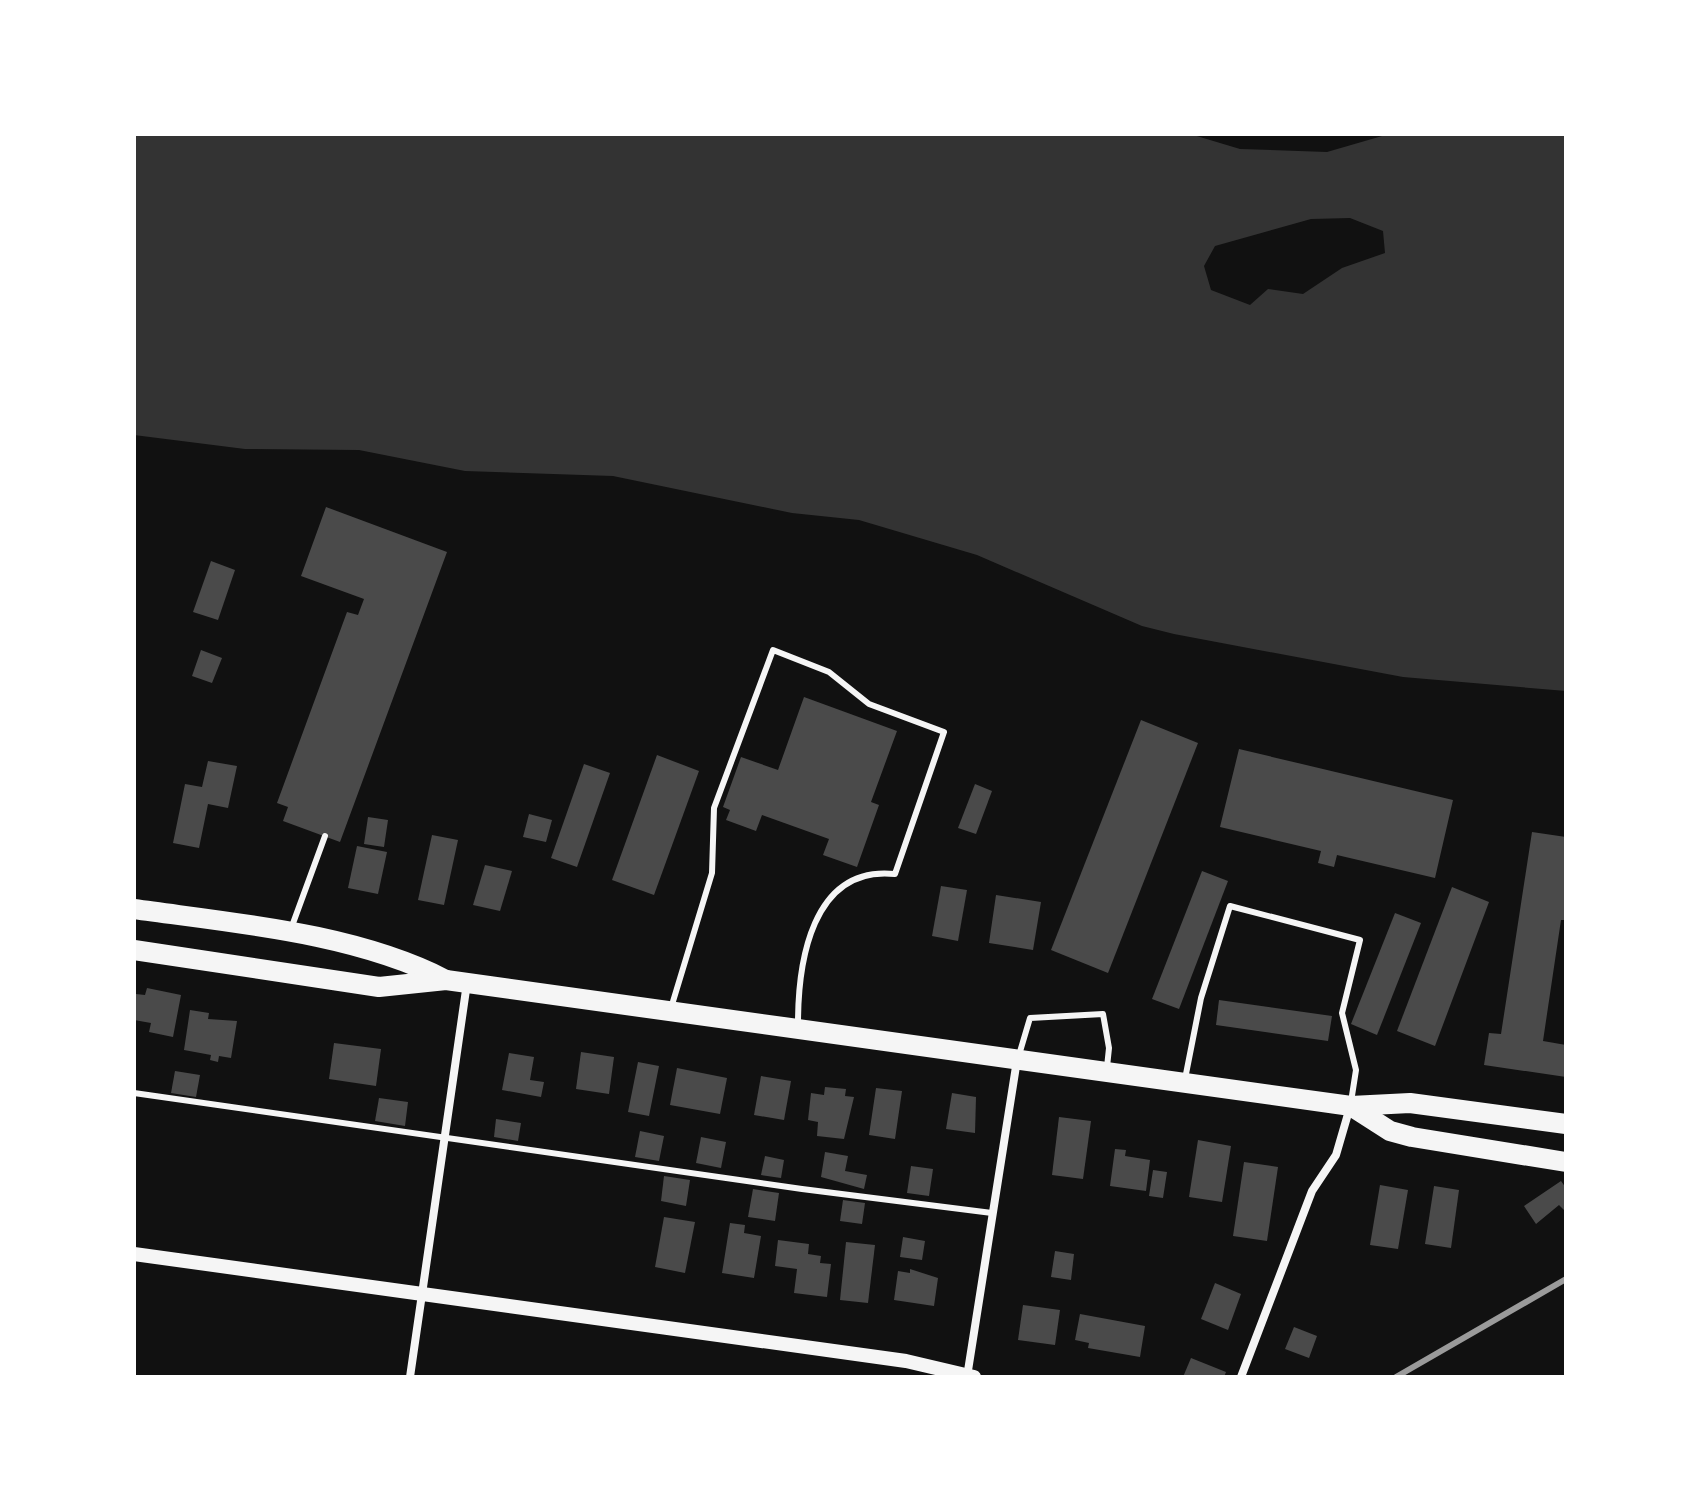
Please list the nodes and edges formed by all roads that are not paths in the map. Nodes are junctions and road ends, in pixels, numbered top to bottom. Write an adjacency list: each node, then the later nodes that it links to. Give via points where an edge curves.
1 (325, 836): 3 (lane)
2 (134, 909): 3 (main road)
3 (289, 934): 5 (main road, via 384,955)
4 (134, 950): 5 (main road, via 379,987)
5 (446, 980): 6 (main road)
6 (467, 982): 7 (main road); 15 (street)
7 (670, 1011): 8 (main road); 8 (lane, via 712,873 714,808 773,650 829,672 869,704 944,732 895,874 871,875 842,889 811,929 799,973)
8 (798, 1028): 9 (main road)
9 (1017, 1059): 10 (main road); 10 (lane, via 1030,1018 1103,1014 1109,1048); 17 (street)
10 (1106, 1072): 11 (main road)
11 (1184, 1083): 13 (main road); 13 (lane, via 1201,998 1230,906 1360,940 1342,1013 1356,1070)
12 (134, 1093): 15 (lane)
13 (1351, 1106): 14 (main road, via 1410,1103); 16 (main road, via 1390,1131 1412,1137); 22 (street, via 1340,1146 1312,1191)
14 (1566, 1124)
15 (445, 1137): 17 (lane); 19 (street)
16 (1566, 1162)
17 (992, 1213): 20 (street)
18 (134, 1254): 19 (street)
19 (422, 1294): 20 (street, via 906,1361); 21 (street)
20 (970, 1376)
21 (410, 1377)
22 (1241, 1377)

